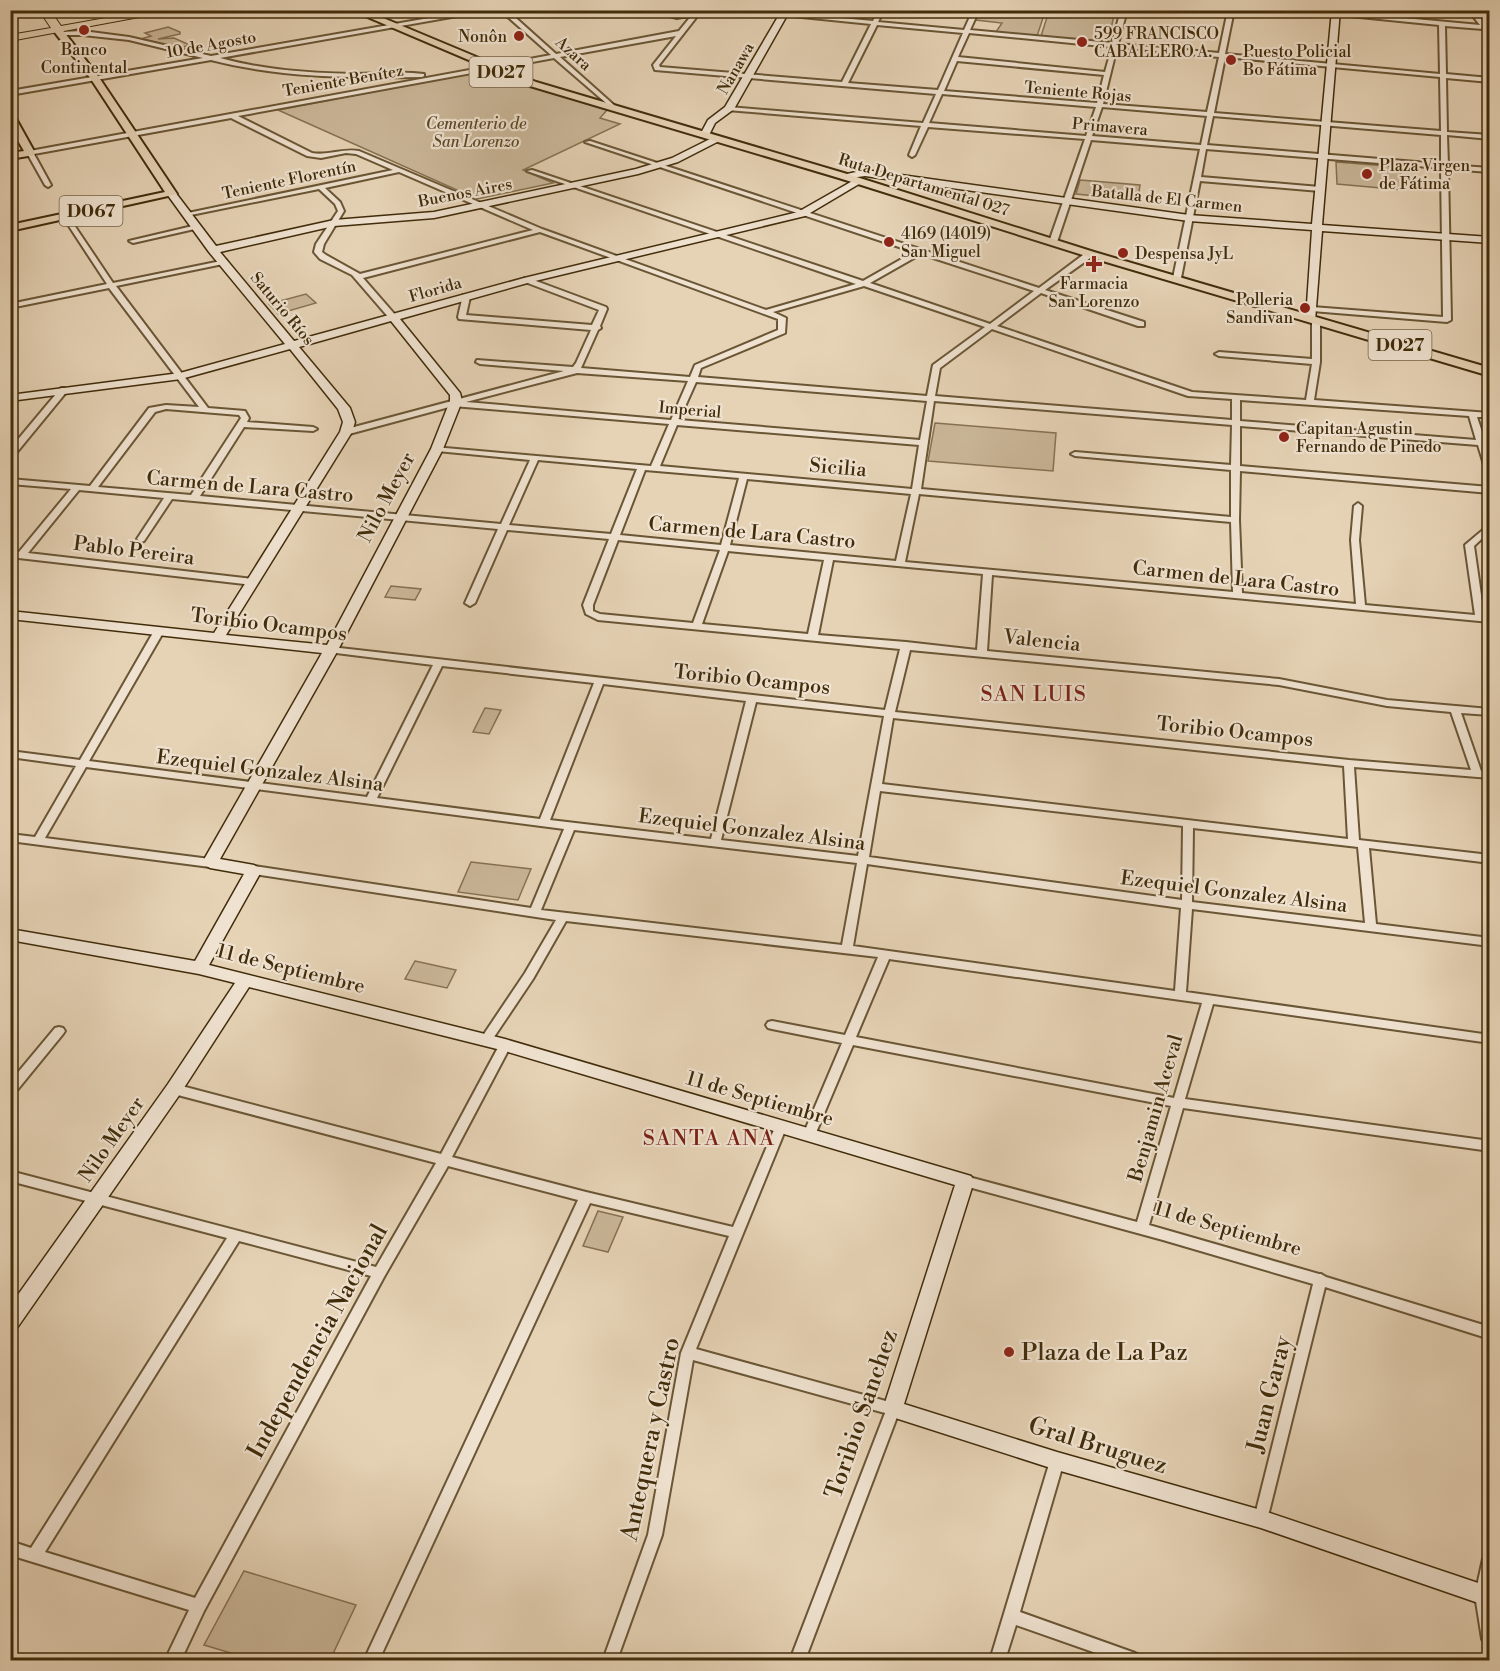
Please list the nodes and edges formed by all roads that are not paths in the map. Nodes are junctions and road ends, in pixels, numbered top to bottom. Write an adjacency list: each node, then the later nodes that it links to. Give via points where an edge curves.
1 (44, 10): 21 (highway, Saturio Ríos)
2 (172, 10): 21 (highway)
3 (355, 10): 19 (main road, Ruta Departamental 027 / D027)
4 (488, 10): 19 (street, 10 de Agosto)
5 (503, 10): 26 (street, Azara)
6 (734, 10): 16 (street)
7 (881, 10): 17 (street)
8 (976, 10): 23 (street)
9 (1124, 10): 25 (street)
10 (1231, 10): 27 (street)
11 (1293, 10): 15 (street)
12 (1471, 10): 20 (street)
13 (659, 11): 14 (street, via 677,16); 22 (street)
14 (698, 12): 22 (street)
15 (1336, 12): 18 (street); 30 (street)
16 (784, 13): 17 (street); 36 (street, Nanawa)
17 (874, 24): 23 (street); 38 (street)
18 (1442, 24): 20 (street); 34 (street)
19 (393, 27): 28 (street, 10 de Agosto); 31 (main road, Ruta Departamental 027 / D027)
20 (1488, 30)
21 (65, 31): 24 (highway); 28 (street, via 126,39); 35 (main road, Saturio Ríos)
22 (681, 32): 26 (street, Teniente Benítez); 36 (street, Teniente Rojas, via 656,65 657,69)
23 (966, 32): 25 (street); 29 (street)
24 (10, 38)
25 (1117, 45): 27 (street); 32 (street)
26 (556, 54): 31 (street, Teniente Benítez); 41 (street, Azara)
27 (1220, 54): 30 (street); 46 (street)
28 (212, 58): 33 (street, via 315,75); 35 (street, 10 de Agosto)
29 (955, 59): 32 (street); 40 (street)
30 (1330, 65): 34 (street); 49 (street)
31 (492, 68): 33 (street, Teniente Benítez); 42 (main road, Ruta Departamental 027 / D027)
32 (1108, 74): 44 (street)
33 (452, 75): 47 (street, Teniente Benítez)
34 (1444, 76): 37 (street); 51 (street)
35 (95, 78): 39 (street, 10 de Agosto); 52 (main road, Saturio Ríos)
36 (746, 78): 38 (street, Teniente Rojas); 45 (street, Nanawa)
37 (1490, 80)
38 (844, 86): 40 (street, Teniente Rojas)
39 (10, 93)
40 (939, 93): 44 (street, Teniente Rojas); 50 (street)
41 (599, 94): 42 (street, Azara); 43 (street, Azara)
42 (583, 98): 43 (main road, Ruta Departamental 027 / D027)
43 (614, 107): 53 (main road, Ruta Departamental 027 / D027)
44 (1099, 107): 46 (street, Teniente Rojas); 55 (street)
45 (729, 109): 50 (street, Primavera); 53 (street, Nanawa, via 711,122)
46 (1209, 114): 49 (street, Teniente Rojas); 57 (street)
47 (232, 116): 52 (street, Teniente Benítez); 65 (street, via 306,153 324,156 350,151)
48 (10, 117): 58 (main road)
49 (1325, 123): 51 (street, Teniente Rojas); 61 (street)
50 (925, 125): 55 (street, Primavera); 59 (street)
51 (1443, 133): 54 (street, Teniente Rojas); 63 (street)
52 (132, 134): 58 (street, Teniente Benítez); 74 (main road, Saturio Ríos)
53 (710, 137): 62 (street, Buenos Aires); 67 (main road, Ruta Departamental 027 / D027)
54 (1490, 137)
55 (1087, 138): 57 (street, Primavera); 75 (street)
56 (588, 142): 62 (street)
57 (1202, 148): 61 (street, Primavera); 68 (street)
58 (30, 153): 60 (main road, Teniente Benítez); 70 (street)
59 (912, 155)
60 (10, 156)
61 (1322, 156): 63 (street, Primavera); 73 (street)
62 (659, 166): 71 (street, Buenos Aires); 77 (street)
63 (1444, 166): 64 (street, Primavera); 87 (street)
64 (1490, 170)
65 (396, 171): 72 (street, Teniente Florentín); 76 (street)
66 (530, 171): 71 (street)
67 (843, 176): 69 (main road, Ruta Departamental 027 / D027); 75 (street, Batalla de El Carmen, via 865,173)
68 (1196, 179): 73 (street); 80 (street)
69 (860, 181): 77 (street, Florida); 90 (main road, Ruta Departamental 027 / D027)
70 (48, 184)
71 (574, 185): 76 (street, Buenos Aires); 86 (street)
72 (320, 187): 78 (street, Teniente Florentín); 81 (street, via 338,203 340,211)
73 (1320, 189): 84 (street)
74 (172, 194): 78 (street, Saturio Ríos); 79 (main road, D067)
75 (1066, 201): 80 (street, Batalla de El Carmen); 90 (street)
76 (480, 205): 81 (street, Buenos Aires, via 416,218); 85 (street)
77 (801, 214): 86 (street, Florida); 92 (street)
78 (188, 215): 82 (street, Saturio Ríos)
79 (66, 217): 83 (main road, D067); 100 (street)
80 (1189, 218): 84 (street, Batalla de El Carmen); 97 (street)
81 (334, 224): 91 (street, Buenos Aires); 96 (street, via 318,252)
82 (197, 227): 89 (street); 91 (street, Saturio Ríos)
83 (10, 228)
84 (1317, 228): 87 (street, Batalla de El Carmen); 105 (street)
85 (540, 230): 94 (street); 96 (street)
86 (717, 234): 94 (street, Florida); 99 (street)
87 (1445, 236): 88 (street, Batalla de El Carmen); 105 (street, via 1447,320)
88 (1490, 240)
89 (133, 241)
90 (1053, 242): 93 (main road, Ruta Departamental 027 / D027)
91 (213, 250): 95 (street, Saturio Ríos)
92 (919, 252): 99 (street); 101 (street)
93 (1090, 254): 97 (main road, Ruta Departamental 027 / D027); 101 (street)
94 (616, 258): 98 (street, Florida); 104 (street)
95 (223, 262): 100 (street); 110 (street, Saturio Ríos)
96 (358, 278): 106 (street)
97 (1177, 278): 105 (main road, Ruta Departamental 027 / D027)
98 (528, 280): 102 (street, Florida); 109 (street, via 603,309)
99 (863, 284): 104 (street); 108 (street)
100 (111, 285): 103 (street); 116 (street)
101 (1037, 292): 107 (street); 108 (street)
102 (466, 297): 106 (street, Florida); 109 (street, via 462,317)
103 (10, 306)
104 (769, 312): 117 (street, via 782,318 782,331 709,360 698,367)
105 (1313, 316): 113 (street); 115 (main road, Ruta Departamental 027 / D027)
106 (393, 317): 110 (street, Florida); 123 (street, via 456,395)
107 (1141, 324)
108 (993, 327): 120 (street, via 1191,394); 121 (street, via 936,367)
109 (597, 328): 114 (street)
110 (293, 344): 116 (street, Florida); 131 (street, Saturio Ríos, via 344,408 349,422)
111 (1219, 354): 113 (street)
112 (480, 362): 114 (street)
113 (1316, 362): 122 (street)
114 (574, 371): 117 (street); 123 (street)
115 (1490, 372)
116 (181, 376): 118 (street, Florida); 124 (street)
117 (691, 380): 121 (street); 127 (street)
118 (64, 390): 119 (street, Florida); 136 (street)
119 (10, 398)
120 (1236, 398): 122 (street); 128 (street)
121 (929, 400): 128 (street); 133 (street)
122 (1310, 403): 125 (street)
123 (455, 404): 127 (street, Imperial); 131 (street); 134 (street, Nilo Meyer)
124 (206, 411): 129 (street, via 242,413); 145 (street, via 166,407 152,410)
125 (1473, 414): 126 (street); 132 (street)
126 (1490, 415)
127 (673, 422): 133 (street, Imperial); 139 (street)
128 (1236, 423): 132 (street); 140 (street)
129 (242, 424): 130 (street); 149 (street)
130 (313, 429)
131 (346, 432): 151 (street)
132 (1481, 442): 141 (street)
133 (921, 443): 147 (street)
134 (437, 449): 137 (street, Sicilia); 152 (street, Nilo Meyer)
135 (1075, 454): 140 (street)
136 (10, 455)
137 (536, 457): 138 (street, Sicilia); 155 (street)
138 (642, 466): 139 (street, Sicilia); 156 (street)
139 (655, 467): 142 (street, Sicilia)
140 (1237, 469): 146 (street); 153 (street)
141 (1490, 471)
142 (744, 475): 147 (street, Sicilia); 158 (street)
143 (10, 482): 144 (street, Carmen de Lara Castro)
144 (76, 488): 145 (street, Carmen de Lara Castro); 160 (street)
145 (92, 489): 148 (street, Carmen de Lara Castro)
146 (1490, 490)
147 (915, 491): 153 (street, Sicilia); 162 (street)
148 (170, 496): 149 (street, Carmen de Lara Castro); 157 (street)
149 (194, 498): 151 (street, Carmen de Lara Castro)
150 (1358, 506): 167 (street, via 1355,540)
151 (299, 508): 152 (street, Carmen de Lara Castro); 164 (street)
152 (401, 518): 155 (street, Carmen de Lara Castro); 175 (street, Nilo Meyer)
153 (1235, 520): 165 (street)
154 (1490, 526): 169 (street, via 1470,545)
155 (504, 528): 156 (street, Carmen de Lara Castro); 166 (street)
156 (614, 538): 158 (street, Carmen de Lara Castro); 170 (street, Valencia, via 588,605 590,612 598,616)
157 (141, 539)
158 (725, 548): 161 (street, Carmen de Lara Castro); 170 (street)
159 (10, 554): 160 (street, Pablo Pereira)
160 (22, 555): 164 (street, Pablo Pereira)
161 (830, 558): 162 (street, Carmen de Lara Castro); 172 (street)
162 (900, 563): 163 (street, Carmen de Lara Castro)
163 (988, 571): 165 (street, Carmen de Lara Castro); 176 (street)
164 (253, 582): 173 (street)
165 (1239, 596): 167 (street, Carmen de Lara Castro)
166 (470, 603)
167 (1361, 608): 169 (street, Carmen de Lara Castro)
168 (10, 615): 171 (street, Toribio Ocampos)
169 (1485, 618)
170 (697, 625): 172 (street, Valencia)
171 (159, 631): 173 (street, Toribio Ocampos); 185 (street)
172 (813, 635): 174 (street, Valencia)
173 (218, 637): 175 (street, Toribio Ocampos)
174 (906, 645): 176 (street, Valencia); 182 (street)
175 (331, 650): 177 (street, Toribio Ocampos); 188 (street, Nilo Meyer)
176 (982, 652): 180 (street, Valencia, via 1279,682 1357,699)
177 (438, 664): 178 (street, Toribio Ocampos); 190 (street)
178 (599, 683): 179 (street, Toribio Ocampos); 191 (street)
179 (753, 698): 182 (street, Toribio Ocampos); 196 (street)
180 (1455, 709): 181 (street, Valencia); 186 (street)
181 (1490, 712)
182 (889, 714): 184 (street, Toribio Ocampos); 189 (street)
183 (10, 754): 185 (street, Ezequiel Gonzalez Alsina)
184 (1348, 763): 186 (street, Toribio Ocampos); 197 (street)
185 (84, 765): 188 (street, Ezequiel Gonzalez Alsina); 195 (street)
186 (1477, 774): 187 (street, Toribio Ocampos)
187 (1490, 775)
188 (252, 786): 190 (street, Ezequiel Gonzalez Alsina); 200 (street, Nilo Meyer)
189 (876, 787): 192 (street); 199 (street)
190 (371, 800): 191 (street, Ezequiel Gonzalez Alsina)
191 (544, 823): 193 (street, Ezequiel Gonzalez Alsina)
192 (1188, 825): 197 (street); 202 (street)
193 (570, 826): 196 (street, Ezequiel Gonzalez Alsina); 203 (street)
194 (10, 837): 195 (street)
195 (38, 841): 200 (street)
196 (715, 843): 199 (street, Ezequiel Gonzalez Alsina)
197 (1358, 844): 198 (street); 205 (street)
198 (1490, 859)
199 (863, 860): 202 (street, Ezequiel Gonzalez Alsina); 208 (street)
200 (210, 863): 201 (street)
201 (254, 870): 203 (street); 210 (street)
202 (1187, 905): 205 (street, Ezequiel Gonzalez Alsina); 212 (street)
203 (536, 911): 204 (street)
204 (563, 917): 208 (street); 218 (street)
205 (1371, 926): 207 (street, Ezequiel Gonzalez Alsina)
206 (10, 934): 210 (street, 11 de Septiembre)
207 (1490, 942)
208 (847, 949): 209 (street)
209 (885, 956): 212 (street); 216 (street)
210 (200, 968): 211 (street, 11 de Septiembre)
211 (246, 979): 218 (street, 11 de Septiembre); 221 (street, Nilo Meyer)
212 (1180, 996): 213 (street)
213 (1208, 1002): 217 (street); 222 (street, Benjamin Aceval)
214 (772, 1025): 216 (street)
215 (59, 1031): 220 (street)
216 (851, 1039): 222 (street); 224 (street)
217 (1490, 1039)
218 (486, 1040): 219 (street, 11 de Septiembre)
219 (505, 1045): 223 (street, 11 de Septiembre); 226 (street, Independencia Nacional)
220 (11, 1089)
221 (174, 1089): 226 (street); 230 (street, Nilo Meyer)
222 (1178, 1103): 225 (street); 231 (street, Benjamin Aceval)
223 (780, 1128): 224 (street, 11 de Septiembre); 232 (street, Antequera y Castro)
224 (809, 1135): 228 (street, 11 de Septiembre)
225 (1490, 1146)
226 (446, 1159): 229 (street); 234 (street, Independencia Nacional)
227 (10, 1176): 230 (street)
228 (965, 1181): 231 (street, 11 de Septiembre); 239 (street, Toribio Sanchez)
229 (586, 1197): 232 (street); 250 (street)
230 (97, 1198): 233 (street); 236 (street, Nilo Meyer)
231 (1142, 1227): 235 (street, 11 de Septiembre)
232 (738, 1233): 238 (street, Antequera y Castro)
233 (236, 1235): 234 (street); 243 (street)
234 (378, 1273): 246 (street, Independencia Nacional)
235 (1321, 1279): 237 (street, 11 de Septiembre); 241 (street, Juan Garay)
236 (10, 1322)
237 (1490, 1333)
238 (688, 1353): 239 (street, Gral Bruguez); 251 (street, Antequera y Castro, via 655,1535)
239 (893, 1409): 240 (street, Gral Bruguez); 252 (street, Toribio Sanchez)
240 (1057, 1461): 241 (street, Gral Bruguez); 247 (street)
241 (1260, 1519): 245 (street, Gral Bruguez)
242 (10, 1548): 243 (street)
243 (35, 1555): 246 (street)
244 (1490, 1559): 245 (street)
245 (1486, 1596): 248 (street)
246 (199, 1606): 249 (street, Independencia Nacional)
247 (1011, 1616): 253 (street); 254 (street)
248 (1490, 1639)
249 (177, 1660)
250 (371, 1660)
251 (610, 1660)
252 (798, 1660)
253 (998, 1660)
254 (1135, 1660)

